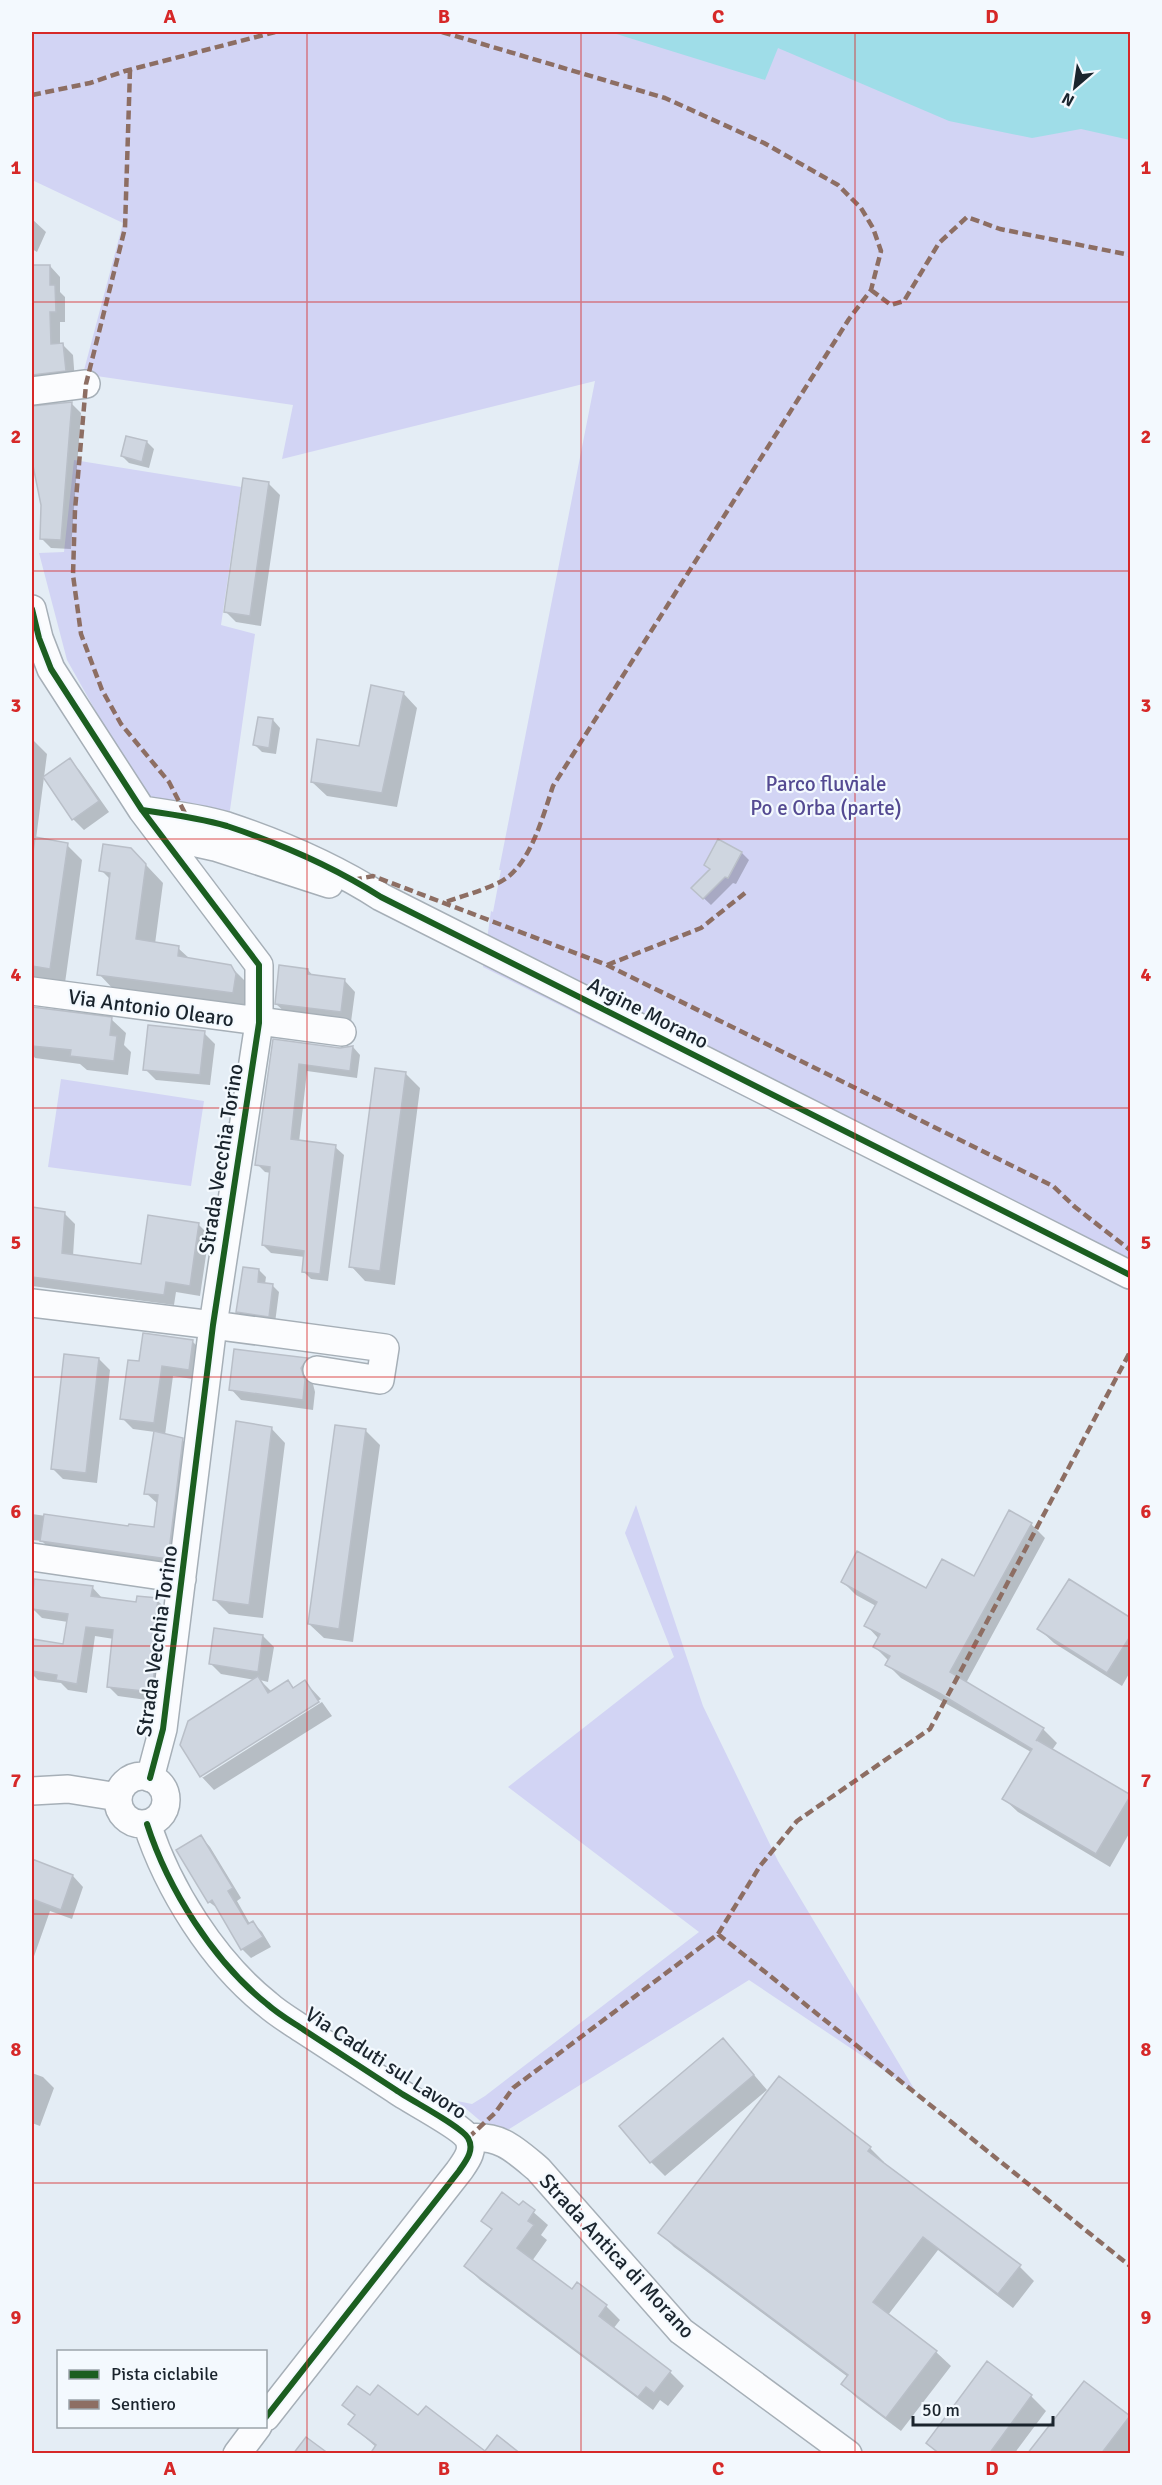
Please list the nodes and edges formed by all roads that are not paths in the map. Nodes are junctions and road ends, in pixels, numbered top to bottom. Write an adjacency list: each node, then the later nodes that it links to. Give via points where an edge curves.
1 (86, 384): 2 (street)
2 (32, 391)
3 (32, 609): 4 (street, Strada Vecchia Torino)
4 (41, 668): 5 (street, Strada Vecchia Torino)
5 (142, 810): 6 (street, Strada Vecchia Torino); 7 (street, Argine Morano, via 226,826 313,860)
6 (161, 835): 7 (street, Argine Morano, via 215,847); 9 (street, Strada Vecchia Torino, via 259,965)
7 (389, 901): 11 (street, Argine Morano)
8 (32, 991): 9 (street, Via Antonio Olearo)
9 (259, 1023): 10 (street, Via Antonio Olearo); 13 (street, Strada Vecchia Torino)
10 (342, 1032)
11 (1131, 1275)
12 (32, 1303): 13 (street)
13 (213, 1324): 14 (street, via 385,1348 380,1380); 16 (street, Strada Vecchia Torino)
14 (317, 1370)
15 (32, 1557): 16 (street)
16 (182, 1578): 17 (street, Strada Vecchia Torino, via 163,1729)
17 (150, 1778): 19 (street, via 129,1779); 20 (street, via 162,1787 166,1802 160,1816)
18 (32, 1791): 19 (street, via 68,1789)
19 (118, 1797): 20 (street, via 125,1818)
20 (147, 1824): 21 (street, Via Caduti sul Lavoro, via 158,1856 194,1919 220,1958 244,1983 267,2005)
21 (468, 2138): 22 (street, Via Caduti sul Lavoro, via 470,2154 459,2171); 25 (street, Strada Antica di Morano, via 488,2137 513,2149 538,2169 681,2331)
22 (267, 2416)
23 (257, 2428): 24 (street)
24 (237, 2454)
25 (848, 2454)

